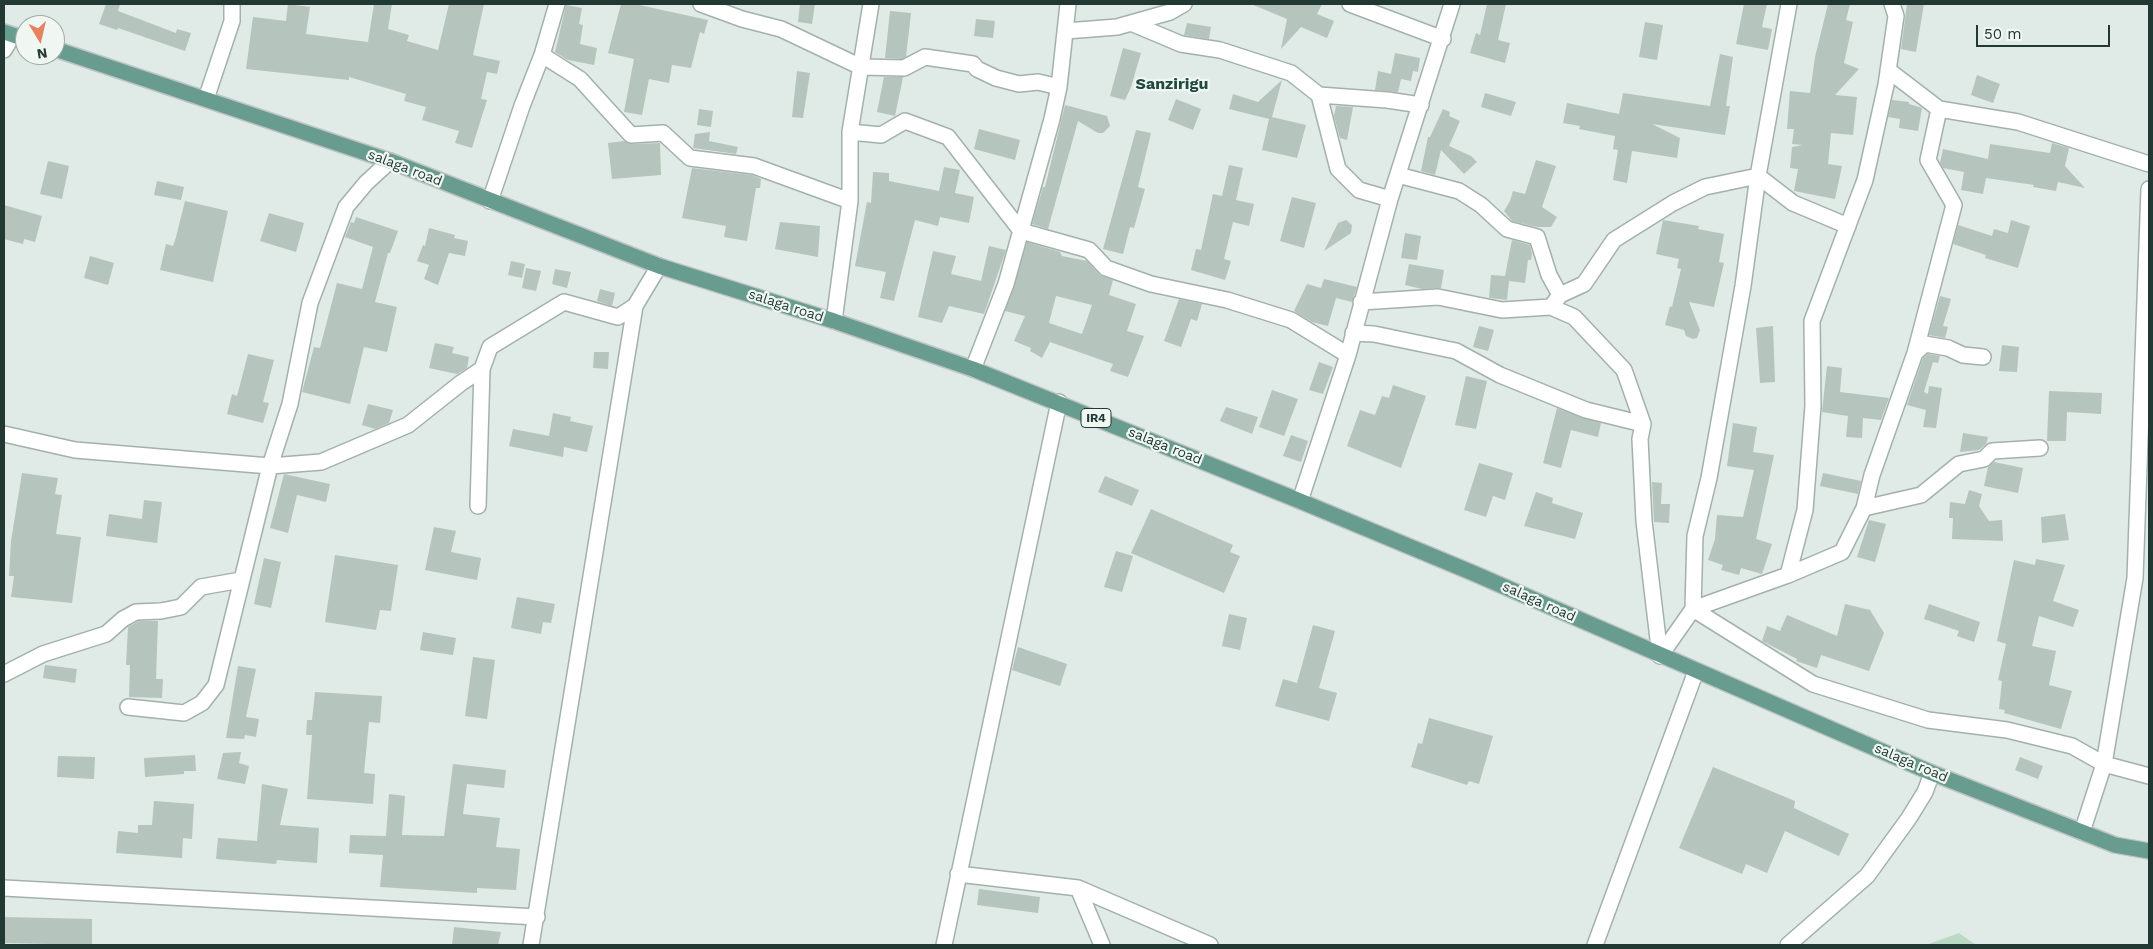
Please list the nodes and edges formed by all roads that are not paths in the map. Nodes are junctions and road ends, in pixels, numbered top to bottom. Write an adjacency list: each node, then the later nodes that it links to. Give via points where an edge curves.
1 (232, 4): 22 (street, via 232,21)
2 (557, 4): 17 (street)
3 (702, 4): 18 (street, via 781,29)
4 (871, 4): 18 (street)
5 (1068, 4): 12 (street)
6 (1184, 4): 11 (street, via 1170,12)
7 (1350, 4): 14 (street)
8 (1452, 4): 14 (street)
9 (1788, 4): 29 (street)
10 (1892, 4): 19 (street, via 1896,16)
11 (1131, 23): 12 (street); 21 (street, via 1181,44 1220,50 1291,73)
12 (1066, 31): 20 (street)
13 (14, 35): 15 (street)
14 (1443, 39): 23 (street)
15 (4, 50)
16 (65, 52): 22 (main road, salaga road / IR4)
17 (542, 55): 32 (street); 33 (street, via 580,79 631,135 664,133 690,158 754,166)
18 (862, 67): 20 (street, via 904,68 925,57 973,64 996,78 1019,84 1038,82); 25 (street)
19 (1888, 70): 24 (street); 34 (street, via 1866,180)
20 (1059, 87): 35 (street)
21 (1319, 95): 23 (street); 31 (street, via 1338,169 1359,190)
22 (206, 99): 26 (main road, salaga road / IR4)
23 (1421, 105): 28 (street)
24 (1939, 109): 27 (street, via 2018,122); 42 (street, via 1928,160 1954,205)
25 (850, 132): 33 (street); 35 (street, via 881,135 905,121 948,137)
26 (390, 161): 32 (main road, salaga road / IR4); 51 (street, via 346,207 310,303 290,404)
27 (2149, 164)
28 (1398, 175): 31 (street); 37 (street, via 1459,191 1481,205 1507,229 1537,237)
29 (1758, 176): 34 (street, via 1793,203); 37 (street, via 1705,187 1664,209 1614,240 1584,284); 57 (street, via 1709,478 1695,536)
30 (2149, 189): 62 (street, via 2135,578)
31 (1390, 199): 38 (street)
32 (490, 201): 36 (main road, salaga road / IR4)
33 (850, 201): 40 (street)
34 (1848, 226): 55 (street, via 1812,321 1814,406 1805,510)
35 (1021, 231): 43 (street, via 1089,250 1106,268 1151,284 1227,300 1291,320); 46 (street, via 1006,284)
36 (659, 266): 39 (street); 40 (main road, salaga road / IR4)
37 (1555, 301): 38 (street, via 1502,310 1438,296); 48 (street, via 1624,370)
38 (1361, 302): 41 (street)
39 (635, 306): 45 (street, via 618,316 564,302 490,347); 70 (street)
40 (834, 321): 46 (main road, salaga road / IR4)
41 (1353, 333): 43 (street); 48 (street, via 1374,334 1456,351 1500,376 1586,410)
42 (1915, 353): 44 (street, via 1926,344); 54 (street, via 1872,475)
43 (1348, 355): 52 (street)
44 (1983, 357)
45 (482, 369): 51 (street, via 408,425 321,462); 53 (street)
46 (973, 370): 47 (main road, salaga road / IR4)
47 (1059, 402): 52 (main road, salaga road / IR4); 67 (street)
48 (1643, 424): 58 (street, via 1640,439 1644,521)
49 (4, 434): 51 (street, via 75,450)
50 (2040, 448): 54 (street, via 1992,451 1984,459 1959,464 1921,495)
51 (270, 466): 56 (street)
52 (1300, 501): 58 (main road, salaga road / IR4)
53 (478, 506)
54 (1864, 508): 55 (street, via 1842,552)
55 (1788, 575): 57 (street)
56 (241, 580): 60 (street, via 200,587 181,607 136,612 106,634 43,654); 61 (street, via 216,685 202,703 184,713)
57 (1693, 609): 58 (street); 62 (street, via 1813,684 1928,720 2007,730 2072,746)
58 (1660, 656): 59 (main road, salaga road / IR4)
59 (1696, 671): 63 (main road, salaga road / IR4); 75 (street)
60 (4, 674)
61 (128, 707)
62 (2104, 764): 64 (street); 65 (street)
63 (1932, 773): 65 (main road, salaga road / IR4); 76 (street, via 1909,818 1867,876)
64 (2149, 776)
65 (2082, 832): 66 (main road, salaga road / IR4, via 2115,844)
66 (2149, 851)
67 (958, 874): 69 (street); 72 (street)
68 (4, 888): 70 (street)
69 (1078, 888): 73 (street); 74 (street)
70 (537, 918): 71 (street)
71 (531, 945)
72 (944, 945)
73 (1102, 945)
74 (1210, 945)
75 (1596, 945)
76 (1788, 945)

